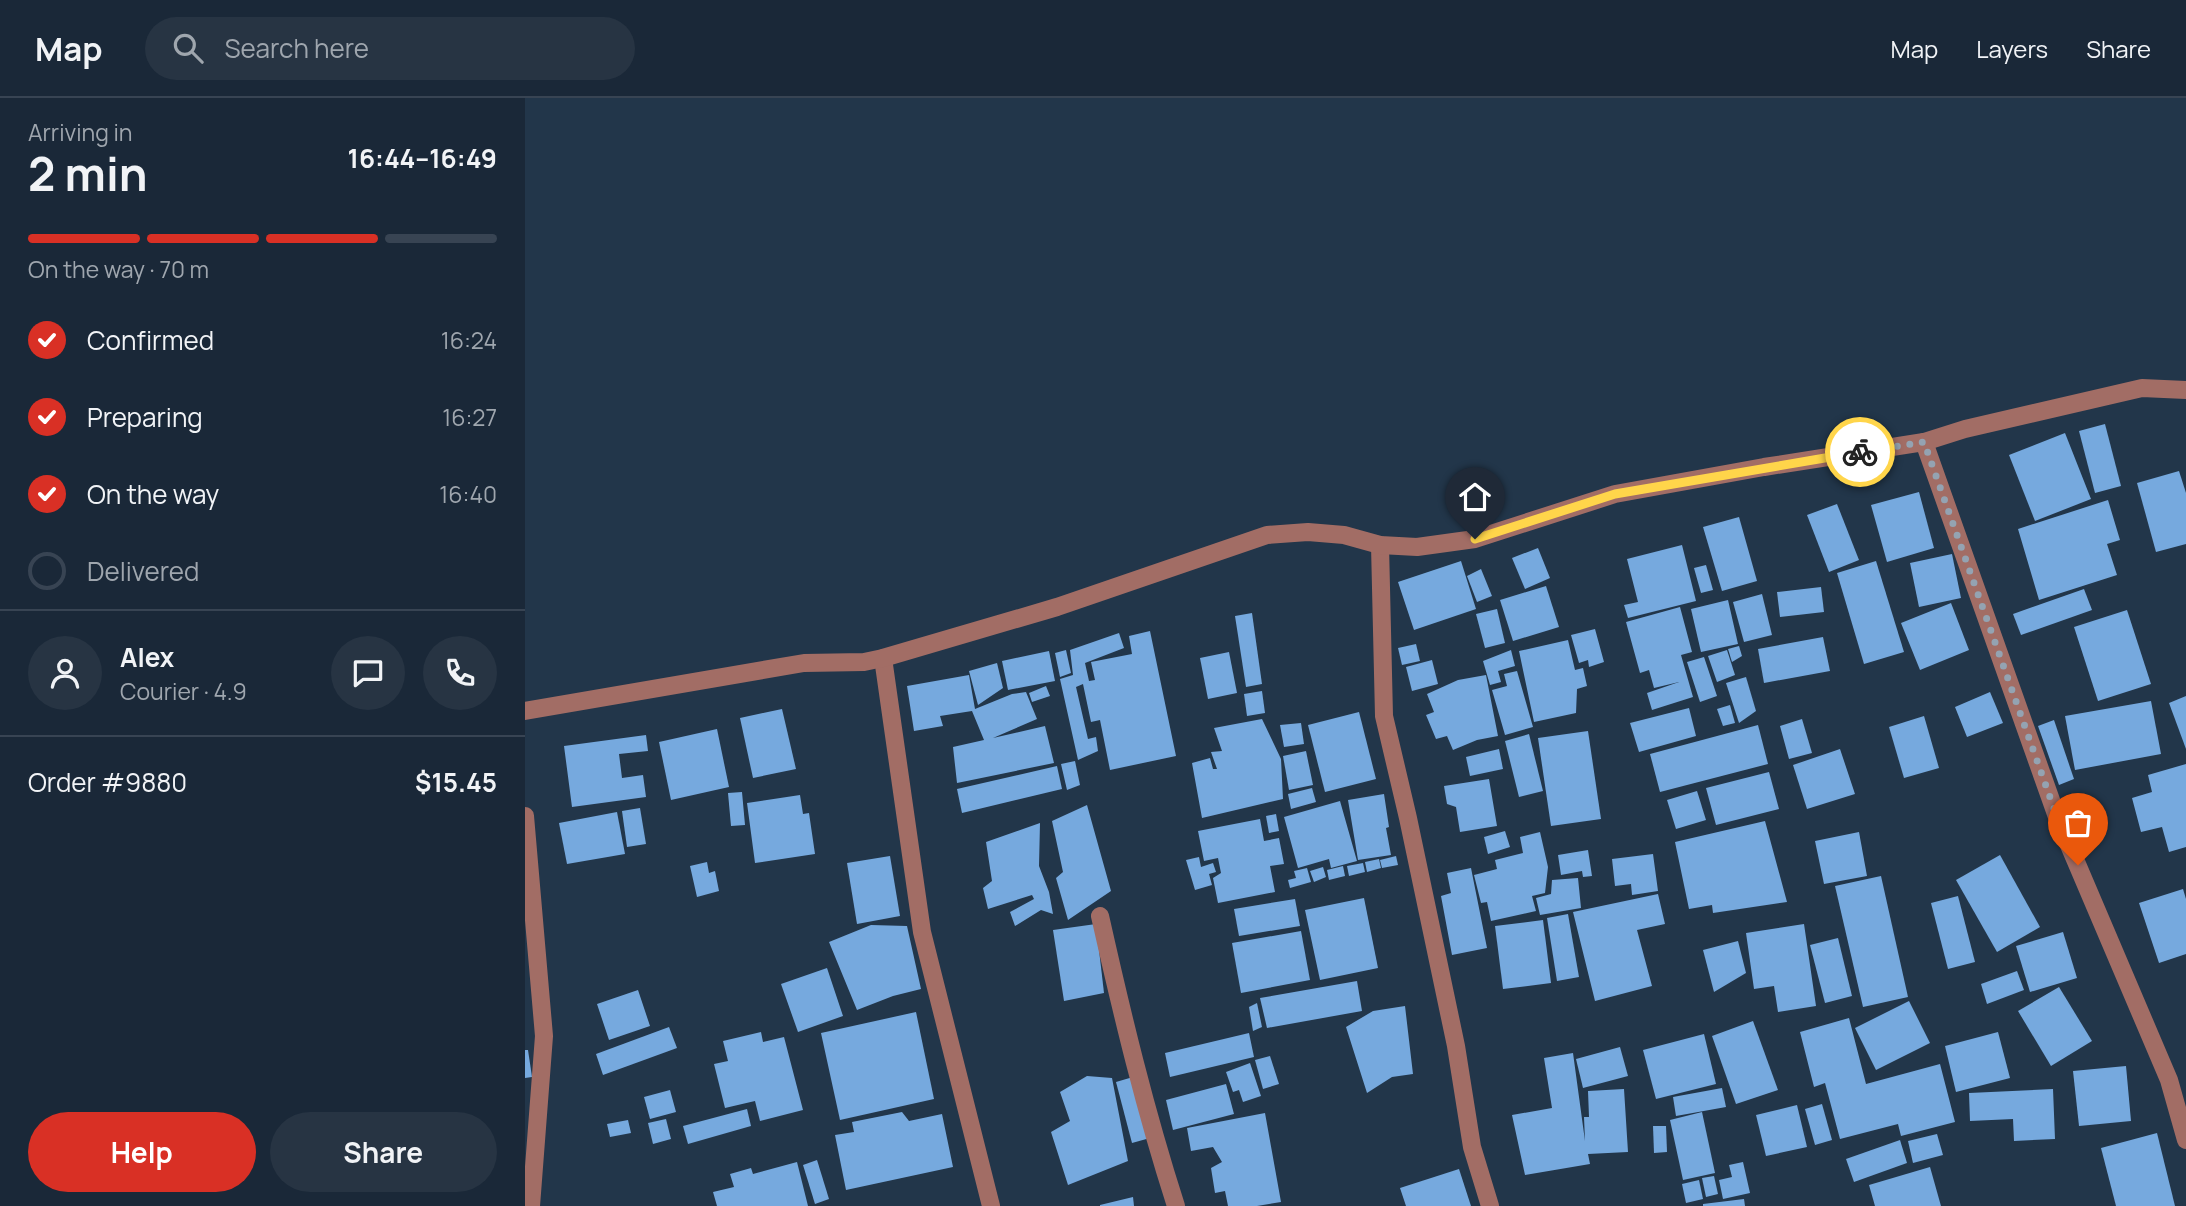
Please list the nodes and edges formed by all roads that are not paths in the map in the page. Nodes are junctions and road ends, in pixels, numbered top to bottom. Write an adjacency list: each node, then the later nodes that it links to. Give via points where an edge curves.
1 (2186, 390): 2 (street, via 2142,388)
2 (1924, 442): 3 (street, via 1615,494 1475,539 1417,547); 8 (street, via 2057,817 2169,1080)
3 (1380, 545): 4 (street, via 1343,535 1267,535 1057,607); 12 (street, via 1384,716 1456,1046 1472,1147)
4 (883, 658): 5 (street, via 804,663); 10 (street, via 922,932)
5 (525, 711)
6 (525, 816): 9 (street, via 544,1035)
7 (1100, 916): 11 (street, via 1127,1037)
8 (2186, 1140)
9 (531, 1206)
10 (991, 1206)
11 (1176, 1206)
12 (1490, 1206)

